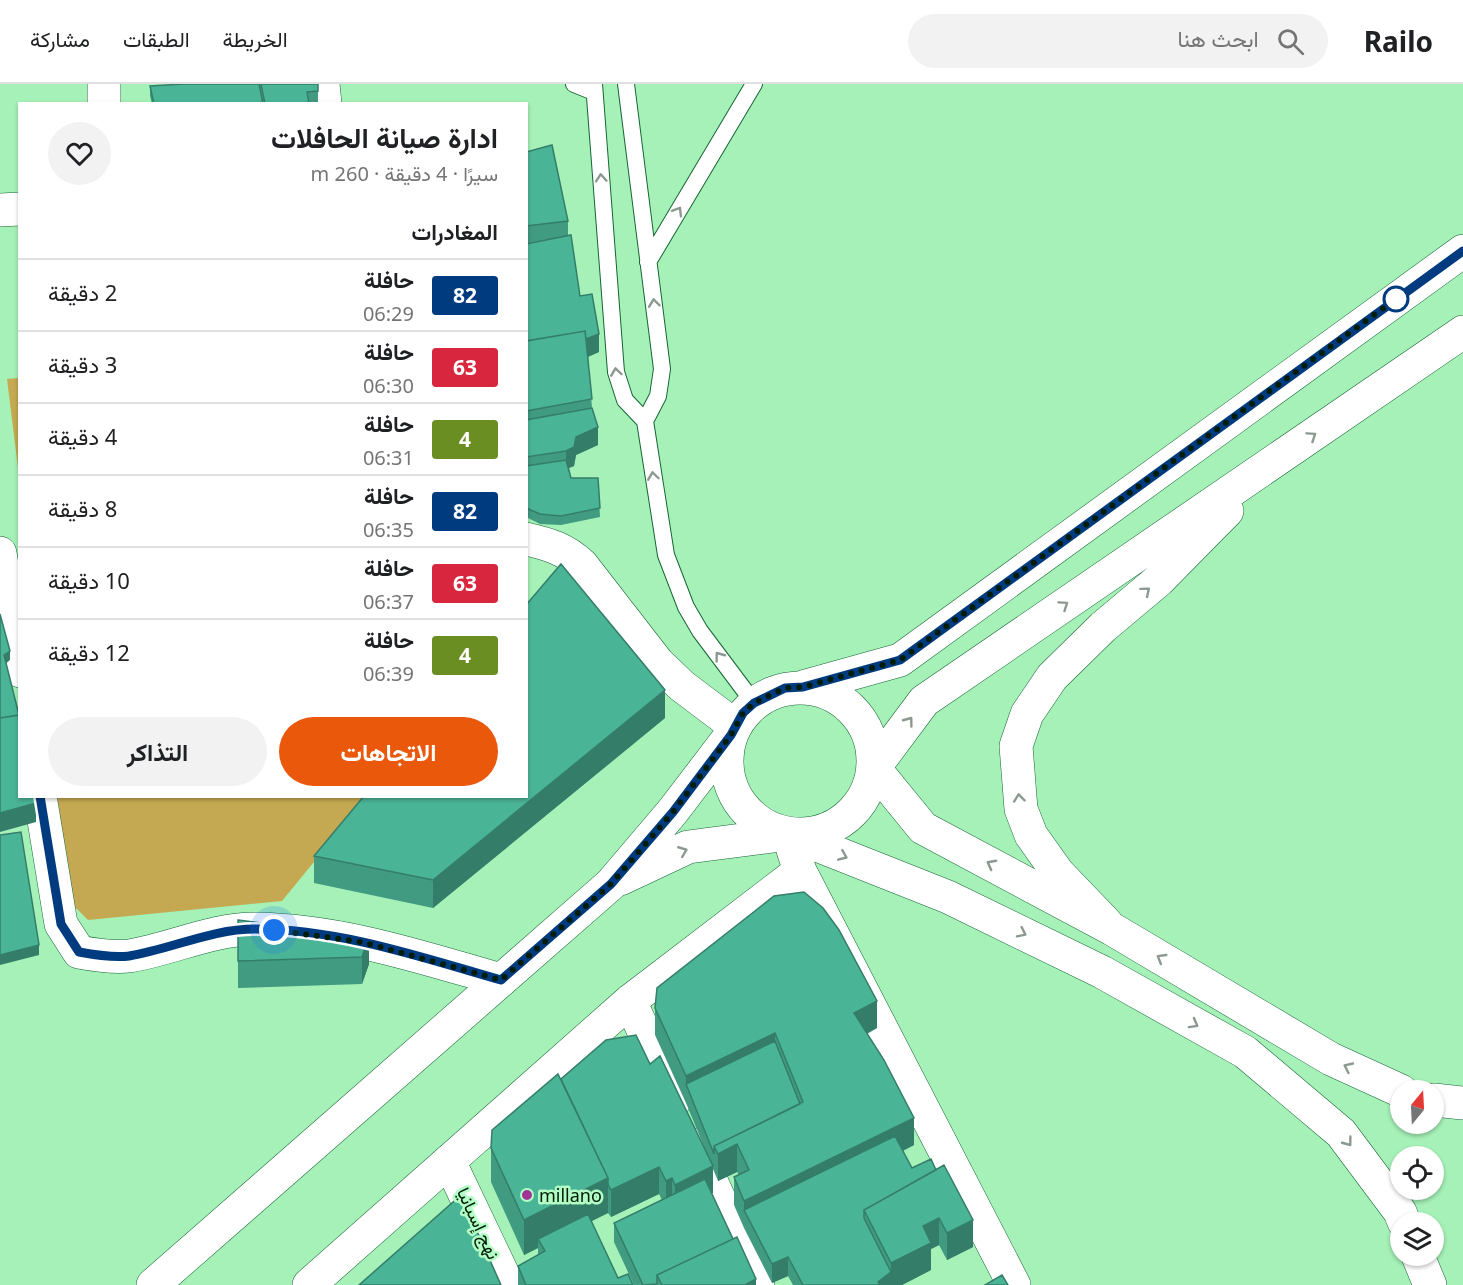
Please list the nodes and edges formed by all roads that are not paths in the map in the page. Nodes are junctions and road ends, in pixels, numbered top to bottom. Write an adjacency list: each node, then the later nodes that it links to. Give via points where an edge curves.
1 (104, 84): 7 (main road)
2 (323, 84): 8 (main road)
3 (574, 84): 6 (lane)
4 (754, 84): 12 (lane, one-way to 4)
5 (628, 85): 12 (lane)
6 (594, 88): 14 (lane, one-way to 6, via 625,400 616,372)
7 (104, 102)
8 (325, 102)
9 (18, 209): 10 (main road)
10 (0, 210)
11 (1463, 251): 19 (main road, via 900,660)
12 (648, 262): 14 (lane, one-way to 12, via 658,396 662,369)
13 (1463, 332): 15 (main road, one-way to 13)
14 (645, 421): 20 (lane, one-way to 14, via 675,581 660,528)
15 (1283, 456): 21 (main road, one-way to 15, via 924,701); 26 (main road, one-way to 15, via 1058,873 1027,826 1021,809 1016,747 1027,714 1052,677 1159,580)
16 (528, 539): 20 (main road, via 559,547 577,560 658,663 690,693)
17 (0, 553): 18 (main road)
18 (18, 659)
19 (803, 687): 20 (main road, via 785,688); 21 (main road, via 826,692 858,716 872,744)
20 (740, 721): 23 (main road, via 726,757 728,778 750,815); 25 (main road, via 673,812)
21 (874, 768): 23 (main road, via 868,791 855,811 813,833); 26 (main road, one-way to 21, via 923,828)
22 (40, 798): 27 (main road, via 61,924 79,952 128,956 209,935 253,929 362,942)
23 (789, 834): 24 (main road); 25 (main road, one-way to 23, via 688,847); 33 (main road, one-way to 33, via 948,897 1102,972 1245,1052 1341,1133)
24 (800, 870): 28 (main road); 39 (main road)
25 (611, 884): 27 (main road)
26 (1112, 929): 29 (main road, one-way to 26, via 1331,1059)
27 (501, 980): 35 (main road)
28 (630, 1001): 32 (main road); 38 (main road)
29 (1390, 1086)
30 (1444, 1101): 31 (main road)
31 (1463, 1103)
32 (449, 1161): 36 (main road); 37 (main road, نهج إسبانيا)
33 (1400, 1212)
34 (1422, 1266): 40 (main road)
35 (153, 1285)
36 (309, 1285)
37 (508, 1285)
38 (758, 1285)
39 (1014, 1285)
40 (1430, 1285)

